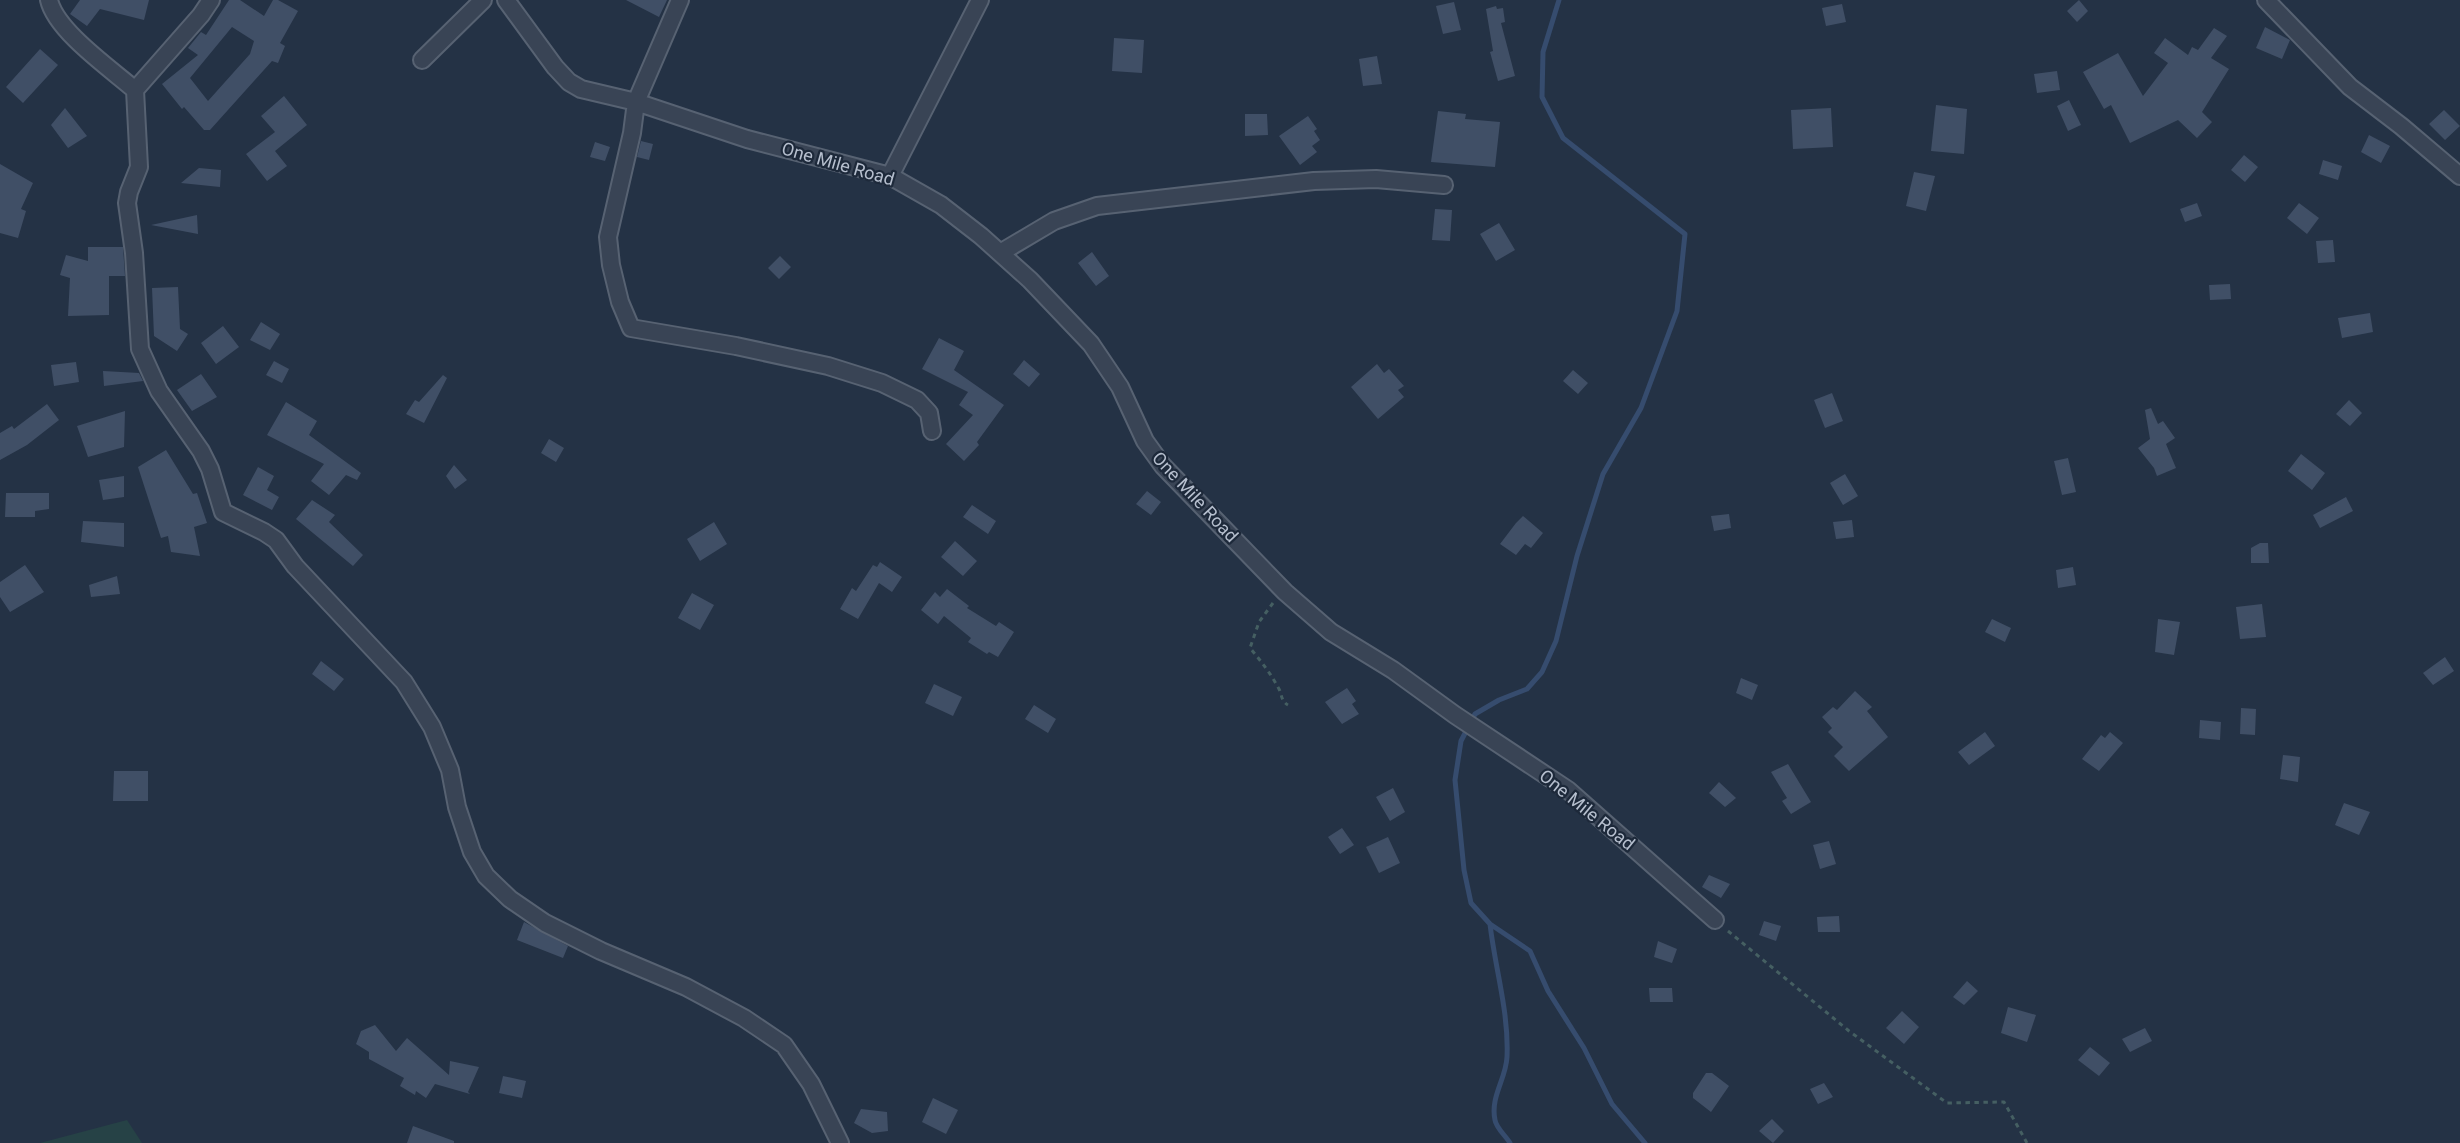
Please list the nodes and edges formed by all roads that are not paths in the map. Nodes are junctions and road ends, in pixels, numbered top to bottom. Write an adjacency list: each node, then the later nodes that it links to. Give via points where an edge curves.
1 (49, 0): 9 (street, via 54,15 76,39)
2 (211, 0): 9 (street)
3 (483, 0): 8 (street)
4 (506, 0): 10 (street, One Mile Road, via 569,82 581,89)
5 (680, 0): 10 (street)
6 (980, 0): 11 (street)
7 (2266, 0): 12 (street, via 2350,87)
8 (422, 60)
9 (135, 90): 17 (street, via 139,167 127,203 140,349 159,391 201,451 224,513 276,540 295,566 404,682 432,727 450,770 472,852 486,876 510,899 545,923 686,987 784,1045 811,1084)
10 (636, 102): 11 (street, One Mile Road, via 747,139); 15 (street, via 608,237 618,293 631,328 828,366 882,383 917,400 929,413)
11 (890, 176): 14 (street, One Mile Road, via 941,205)
12 (2460, 176)
13 (1444, 186): 14 (street, via 1376,179 1314,181 1097,206 1054,221)
14 (1000, 253): 16 (street, One Mile Road, via 1091,344 1120,387 1144,441 1163,466 1286,592 1331,632 1568,790)
15 (932, 432)
16 (1715, 921)
17 (840, 1143)

